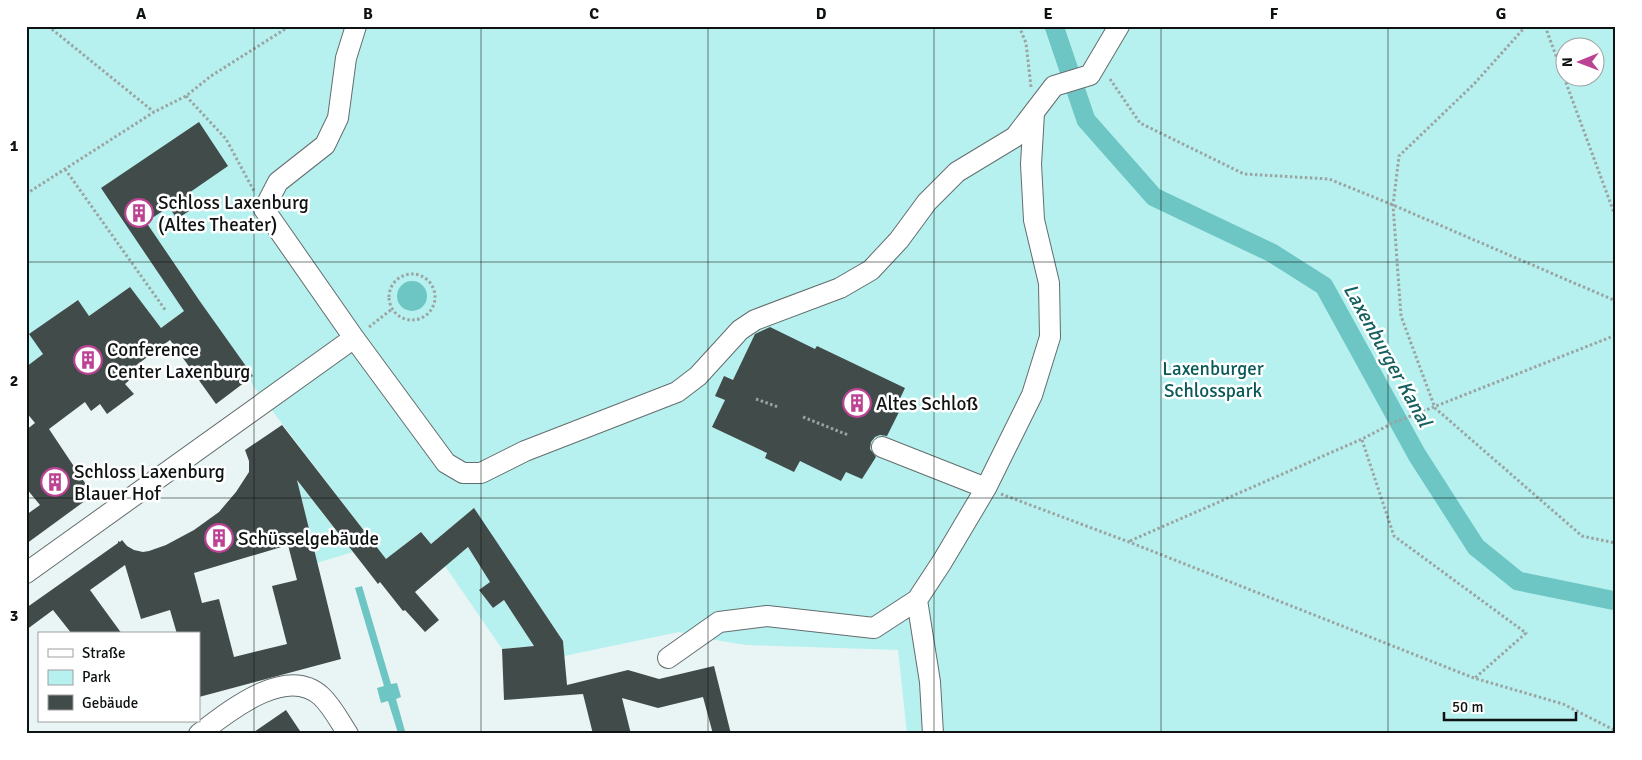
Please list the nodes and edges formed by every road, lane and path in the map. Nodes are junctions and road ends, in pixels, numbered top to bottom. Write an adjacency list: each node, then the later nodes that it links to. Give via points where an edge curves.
1 (48, 26): 10 (path)
2 (290, 26): 9 (path)
3 (356, 26): 15 (street, via 346,58 338,118 325,145 278,182)
4 (1019, 26): 11 (path, via 1026,43)
5 (1119, 26): 8 (street)
6 (1526, 26): 14 (path, via 1474,84 1399,156)
7 (1545, 26): 16 (path)
8 (1094, 68): 11 (street, via 1054,86); 14 (path, via 1140,123 1244,174 1329,179)
9 (186, 96): 10 (path); 15 (path, via 226,139)
10 (154, 112): 12 (path)
11 (1034, 113): 21 (street, via 1015,137 957,172 927,202 899,240 871,270 840,288 755,320 740,330 698,376 676,392 525,451 481,474 462,473 446,463); 29 (street, via 1034,220 1049,283 1050,337 1032,395)
12 (65, 169): 13 (path); 19 (path)
13 (26, 194)
14 (1392, 205): 17 (path); 24 (path, via 1401,316)
15 (264, 209): 21 (street)
16 (1616, 218)
17 (1616, 302)
18 (392, 309): 18 (path, via 407,319 417,319 429,313 435,301 428,279 417,274 403,275 393,283 388,296); 21 (path)
19 (166, 311)
20 (1616, 335): 24 (path)
21 (354, 338): 32 (street)
22 (756, 399): 23 (path)
23 (778, 407)
24 (1435, 408): 27 (path, via 1392,423); 31 (path, via 1582,536)
25 (803, 417): 26 (path)
26 (848, 434)
27 (1362, 440): 30 (path); 35 (path, via 1394,536 1526,633)
28 (882, 447): 29 (street)
29 (986, 488): 30 (path); 33 (street)
30 (1129, 542): 35 (path)
31 (1616, 542)
32 (26, 573)
33 (916, 600): 34 (street, via 874,628 767,616 719,622); 39 (street, via 930,682)
34 (668, 658)
35 (1474, 678): 36 (path, via 1563,704)
36 (1616, 731)
37 (199, 734): 38 (street, via 244,701 264,692 298,686 312,689 322,697)
38 (348, 734)
39 (933, 734)

